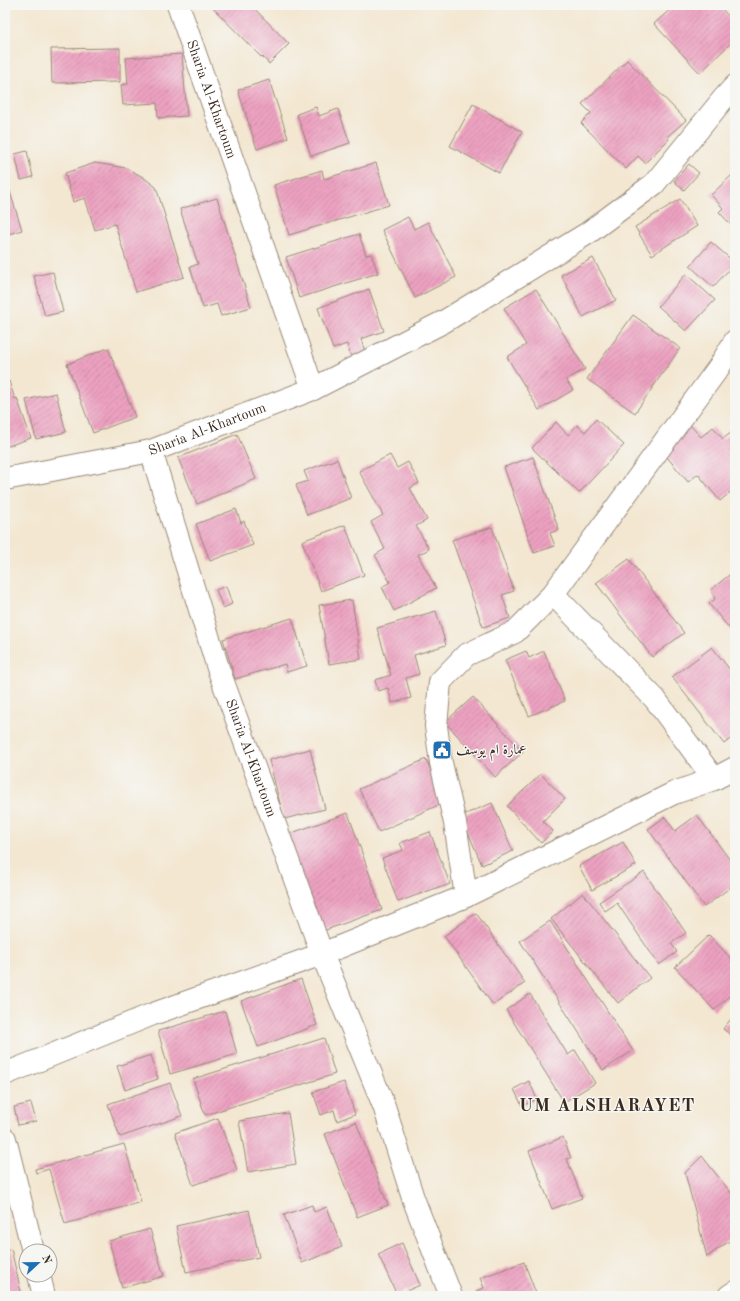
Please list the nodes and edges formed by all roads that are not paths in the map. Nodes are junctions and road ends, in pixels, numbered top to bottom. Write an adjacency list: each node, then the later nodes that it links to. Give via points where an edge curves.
1 (178, 5): 4 (street, Sharia Al-Khartoum)
2 (735, 86): 4 (street, via 654,184 588,233 445,321)
3 (735, 341): 7 (street, via 719,367)
4 (313, 389): 5 (street, Sharia Al-Khartoum)
5 (150, 451): 6 (street); 11 (street, Sharia Al-Khartoum, via 218,668)
6 (5, 480)
7 (553, 594): 9 (street, via 655,700); 10 (street, via 515,632 466,655 440,682 436,726)
8 (735, 768): 9 (street)
9 (714, 779): 10 (street, via 674,793)
10 (466, 896): 11 (street)
11 (322, 954): 12 (street, via 153,1014); 18 (street, Sharia Al-Khartoum, via 384,1106 413,1198)
12 (5, 1074)
13 (5, 1139): 14 (street)
14 (31, 1243)
15 (41, 1283): 17 (street)
16 (735, 1292): 19 (street)
17 (44, 1296)
18 (451, 1296)
19 (729, 1296)

